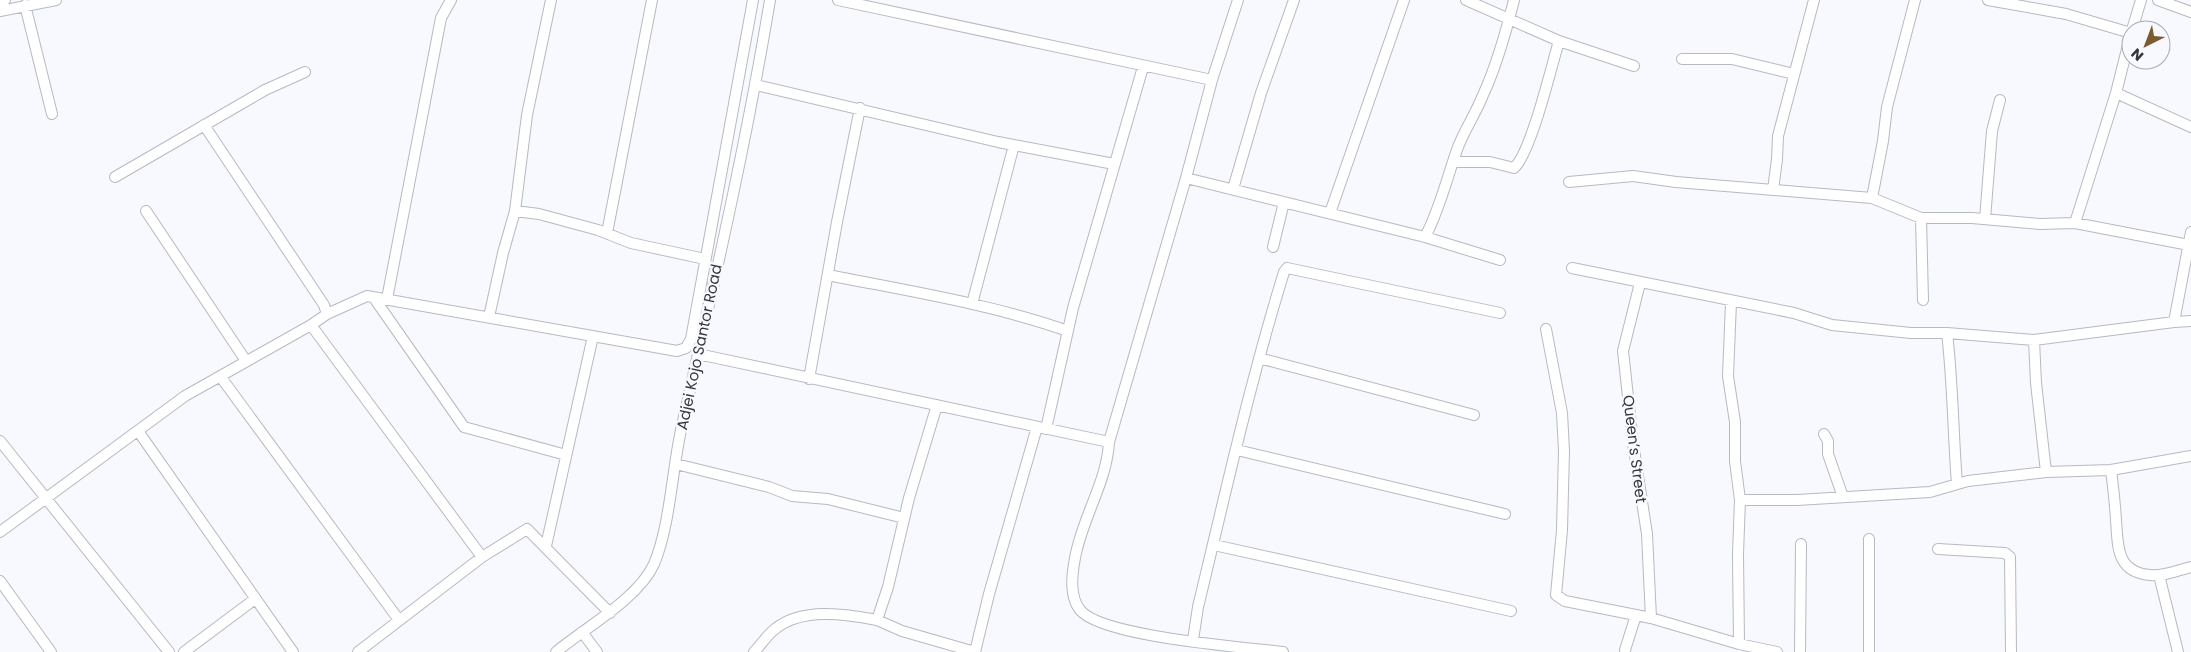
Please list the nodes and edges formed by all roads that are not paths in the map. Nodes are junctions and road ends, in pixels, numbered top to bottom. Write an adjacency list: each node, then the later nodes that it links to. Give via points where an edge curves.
1 (5, 0): 19 (street)
2 (56, 0): 21 (street)
3 (451, 0): 69 (street, via 439,25)
4 (551, 0): 53 (street, via 528,115)
5 (652, 0): 59 (street)
6 (754, 0): 63 (street)
7 (770, 0): 35 (street, Adjei Kojo Santor Road)
8 (838, 0): 20 (street)
9 (1238, 0): 34 (street)
10 (1294, 0): 48 (street, via 1261,92)
11 (1404, 0): 54 (street)
12 (1466, 0): 24 (street)
13 (1514, 0): 24 (street)
14 (1814, 0): 33 (street)
15 (1915, 0): 50 (street, via 1888,101)
16 (1988, 0): 26 (street, via 2066,14)
17 (2141, 0): 25 (street)
18 (2158, 0): 23 (street)
19 (0, 1)
20 (868, 3): 30 (street)
21 (25, 5): 22 (street); 39 (street)
22 (0, 11)
23 (2191, 12)
24 (1509, 19): 27 (street); 43 (street, via 1483,96 1470,119)
25 (2135, 20)
26 (2121, 29)
27 (1559, 41): 29 (street); 43 (street, via 1519,164 1514,168 1490,162)
28 (1682, 59): 33 (street, via 1732,59)
29 (1634, 66)
30 (1143, 67): 34 (street); 44 (street)
31 (2122, 70): 36 (street)
32 (305, 72): 40 (street, via 265,90)
33 (1794, 74): 49 (street, via 1778,136)
34 (1212, 80): 46 (street)
35 (756, 85): 38 (street); 84 (street, Adjei Kojo Santor Road)
36 (2116, 93): 41 (street); 57 (street)
37 (2000, 100): 56 (street, via 1992,132)
38 (860, 108): 42 (street); 66 (street)
39 (52, 114)
40 (204, 125): 45 (street); 74 (street)
41 (2191, 127)
42 (1014, 145): 44 (street); 72 (street)
43 (1454, 162): 60 (street)
44 (1114, 164): 80 (street)
45 (115, 177)
46 (1186, 178): 48 (street); 95 (street)
47 (1569, 182): 49 (street, via 1633,176)
48 (1233, 189): 51 (street)
49 (1773, 190): 50 (street)
50 (1872, 198): 55 (street)
51 (1284, 202): 54 (street); 62 (street)
52 (146, 211): 86 (street)
53 (515, 211): 59 (street, via 539,214); 75 (street)
54 (1330, 213): 60 (street)
55 (1921, 218): 56 (street); 70 (street)
56 (1985, 219): 57 (street, via 2040,224)
57 (2075, 223): 61 (street)
58 (2191, 232): 61 (street)
59 (607, 233): 63 (street, via 631,243)
60 (1425, 237): 64 (street)
61 (2189, 245): 76 (street)
62 (1273, 247)
63 (705, 259): 82 (street, via 686,348 677,351)
64 (1500, 260)
65 (1572, 268): 67 (street)
66 (828, 275): 72 (street); 88 (street)
67 (1640, 283): 71 (street); 122 (street, Queen’s Street, via 1623,351 1647,534)
68 (374, 298): 69 (street); 74 (street, via 367,296); 97 (street, via 464,426)
69 (387, 300): 75 (street)
70 (1924, 300)
71 (1731, 302): 81 (street, via 1794,313 1832,325); 105 (street, via 1728,376 1735,422)
72 (972, 304): 80 (street)
73 (1500, 313): 85 (street, via 1287,268)
74 (327, 314): 78 (street)
75 (489, 317): 82 (street)
76 (2174, 322): 77 (street); 83 (street)
77 (2191, 322)
78 (311, 325): 86 (street); 114 (street)
79 (1546, 329): 121 (street, via 1562,414 1564,451 1556,595 1565,601)
80 (1068, 331): 91 (street)
81 (1947, 333): 83 (street); 102 (street)
82 (593, 336): 97 (street)
83 (2034, 340): 101 (street)
84 (698, 354): 88 (street); 99 (street, Adjei Kojo Santor Road)
85 (1259, 358): 90 (street); 96 (street)
86 (246, 361): 87 (street)
87 (220, 376): 92 (street, via 185,396); 123 (street)
88 (809, 379): 89 (street)
89 (937, 405): 91 (street); 107 (street)
90 (1474, 415)
91 (1042, 428): 95 (street); 137 (street, via 989,594)
92 (138, 431): 104 (street); 118 (street)
93 (1824, 434): 103 (street)
94 (0, 441): 104 (street)
95 (1108, 442): 126 (street, via 1102,476 1075,558 1072,586 1078,605 1088,616 1116,627)
96 (1237, 450): 106 (street); 111 (street)
97 (566, 455): 112 (street)
98 (2191, 456): 100 (street)
99 (676, 464): 107 (street, via 769,487 792,496 828,499); 120 (street, Adjei Kojo Santor Road, via 654,564 644,579)
100 (2111, 470): 101 (street); 116 (street, via 2119,554 2128,567 2138,573)
101 (2046, 472): 102 (street)
102 (1957, 484): 103 (street, via 1930,492)
103 (1844, 497): 105 (street)
104 (47, 498): 108 (street); 130 (street)
105 (1740, 500): 127 (street)
106 (1505, 514)
107 (904, 518): 124 (street)
108 (0, 532)
109 (1869, 539): 141 (street)
110 (1801, 544): 140 (street)
111 (1214, 545): 119 (street); 126 (street)
112 (546, 546): 114 (street, via 527,529); 120 (street)
113 (1938, 549): 142 (street, via 2005,553 2010,557)
114 (482, 556): 123 (street)
115 (2191, 567): 116 (street)
116 (2159, 575): 143 (street)
117 (0, 581): 129 (street)
118 (256, 599): 131 (street); 132 (street)
119 (1511, 611)
120 (610, 612): 125 (street, Adjei Kojo Santor Road)
121 (1636, 615): 122 (street); 128 (street)
122 (1651, 618): 127 (street)
123 (399, 620): 133 (street)
124 (877, 620): 136 (street, via 817,615 791,619 775,629); 137 (street, via 902,631)
125 (582, 632): 134 (street, Adjei Kojo Santor Road); 135 (street)
126 (1193, 640): 138 (street)
127 (1739, 644): 139 (street)
128 (1625, 650)
129 (51, 652)
130 (169, 652)
131 (184, 652)
132 (293, 652)
133 (358, 652)
134 (556, 652)
135 (597, 652)
136 (754, 652)
137 (975, 652)
138 (1282, 652)
139 (1777, 652)
140 (1800, 652)
141 (1869, 652)
142 (2010, 652)
143 (2178, 652)

